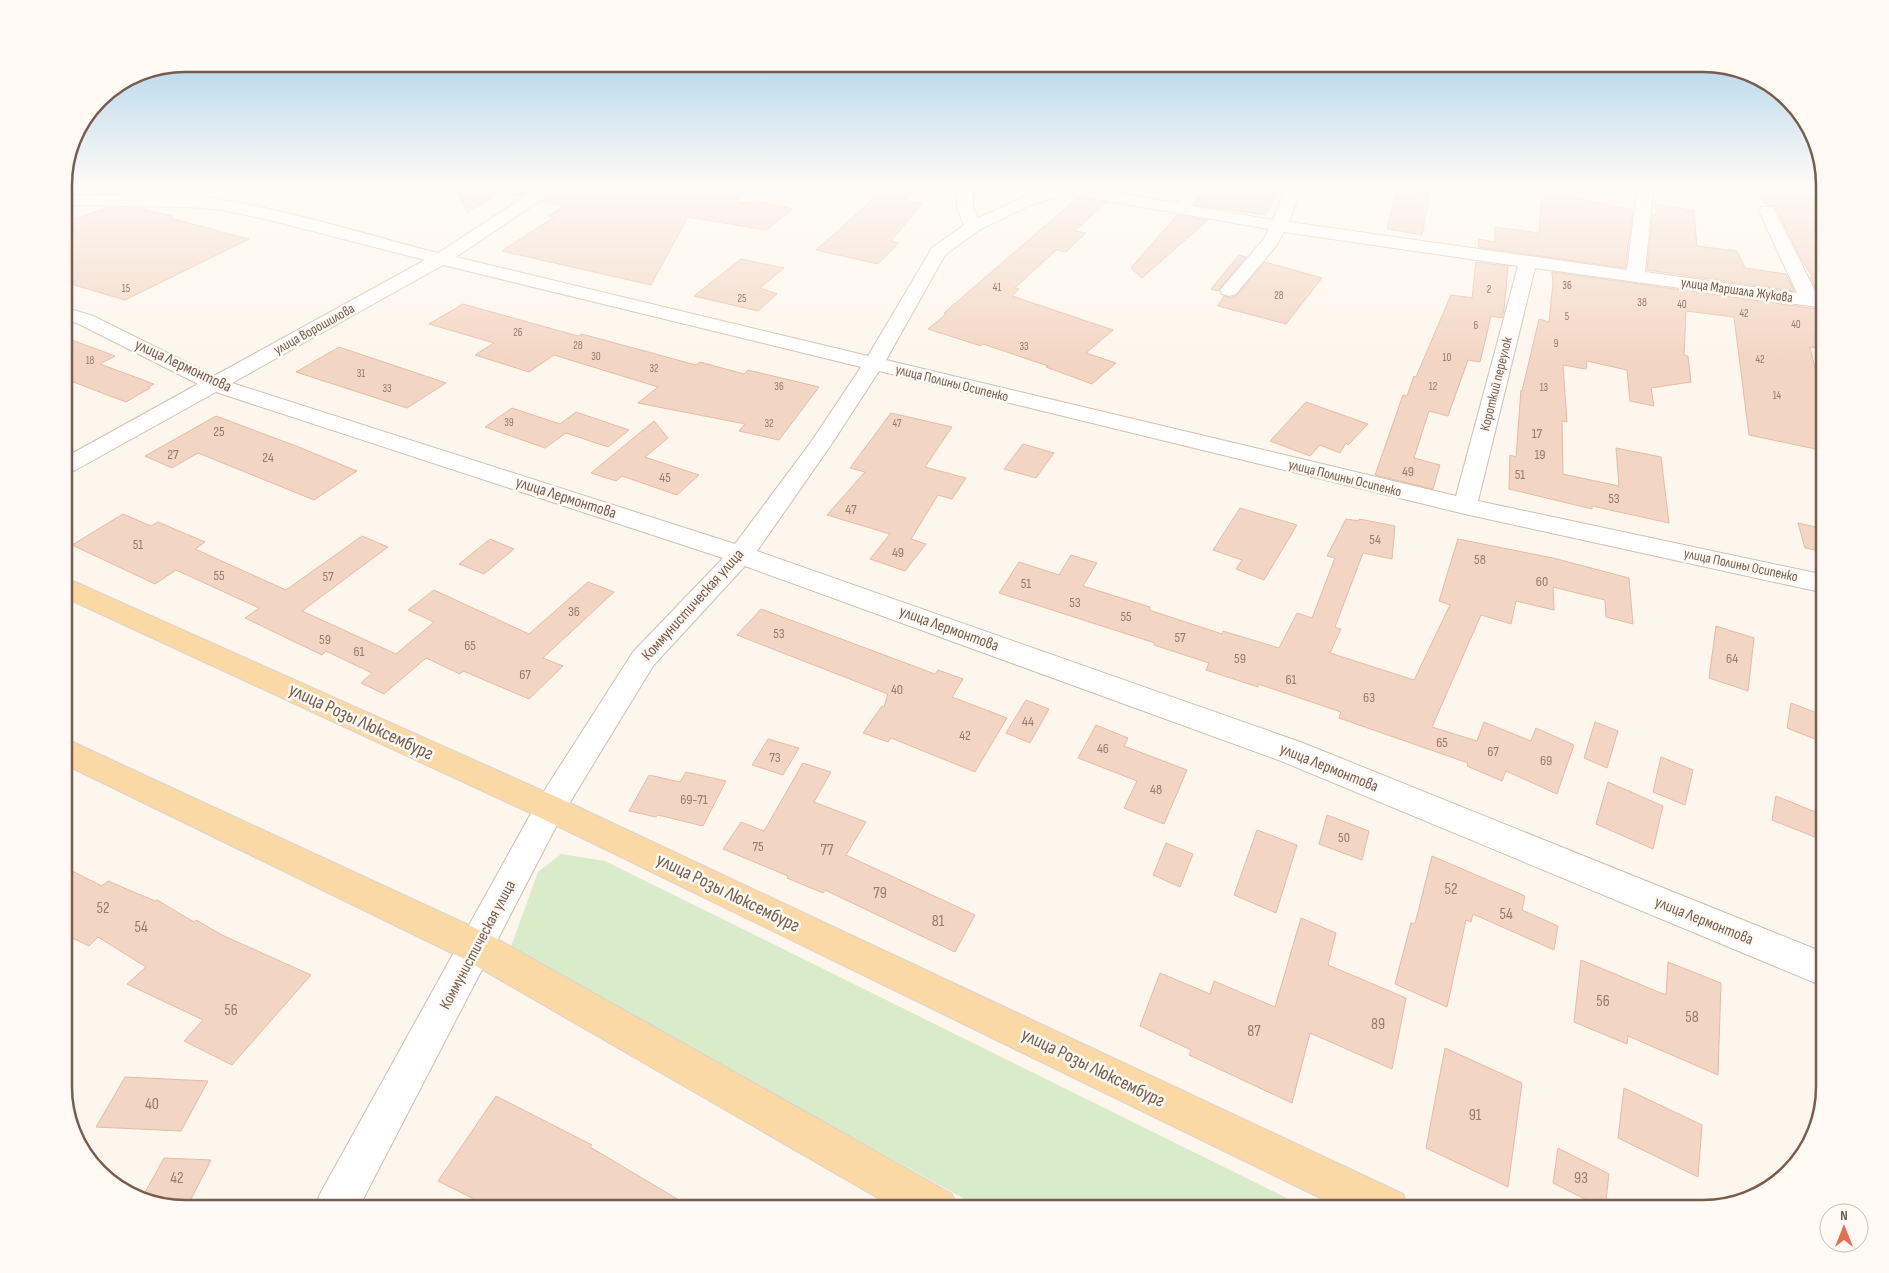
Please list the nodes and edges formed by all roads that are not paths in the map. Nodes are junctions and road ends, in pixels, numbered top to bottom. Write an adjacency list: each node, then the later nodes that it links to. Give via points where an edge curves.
1 (376, 242): 8 (street, улица Полины Осипенко)
2 (465, 242): 8 (street, улица Ворошилова)
3 (951, 242): 15 (street, Коммунистическая улица, via 938,252)
4 (1270, 242): 11 (street)
5 (1392, 242): 9 (street, улица Маршала Жукова)
6 (1639, 242): 10 (street)
7 (1785, 242): 12 (street, улица Маршала Жукова)
8 (440, 259): 15 (street, улица Полины Осипенко); 16 (street, улица Ворошилова)
9 (1528, 262): 10 (street, улица Маршала Жукова); 18 (street, Короткий переулок)
10 (1635, 277): 13 (street, улица Маршала Жукова)
11 (1229, 290)
12 (1816, 298)
13 (1816, 301)
14 (73, 316): 16 (street, улица Лермонтова)
15 (873, 364): 18 (street, улица Полины Осипенко); 19 (street, Коммунистическая улица, via 820,446)
16 (214, 384): 17 (street, улица Ворошилова); 19 (street, улица Лермонтова)
17 (73, 462)
18 (1465, 506): 20 (street, улица Полины Осипенко)
19 (741, 554): 23 (street, Коммунистическая улица, via 643,659); 25 (street, улица Лермонтова, via 1292,752)
20 (1816, 582)
21 (73, 590): 23 (main road, улица Розы Люксембург)
22 (73, 754): 24 (main road)
23 (550, 808): 24 (street, Коммунистическая улица); 28 (main road, улица Розы Люксембург)
24 (477, 947): 26 (street, Коммунистическая улица); 27 (main road)
25 (1816, 966)
26 (340, 1200)
27 (921, 1200)
28 (1369, 1200)

